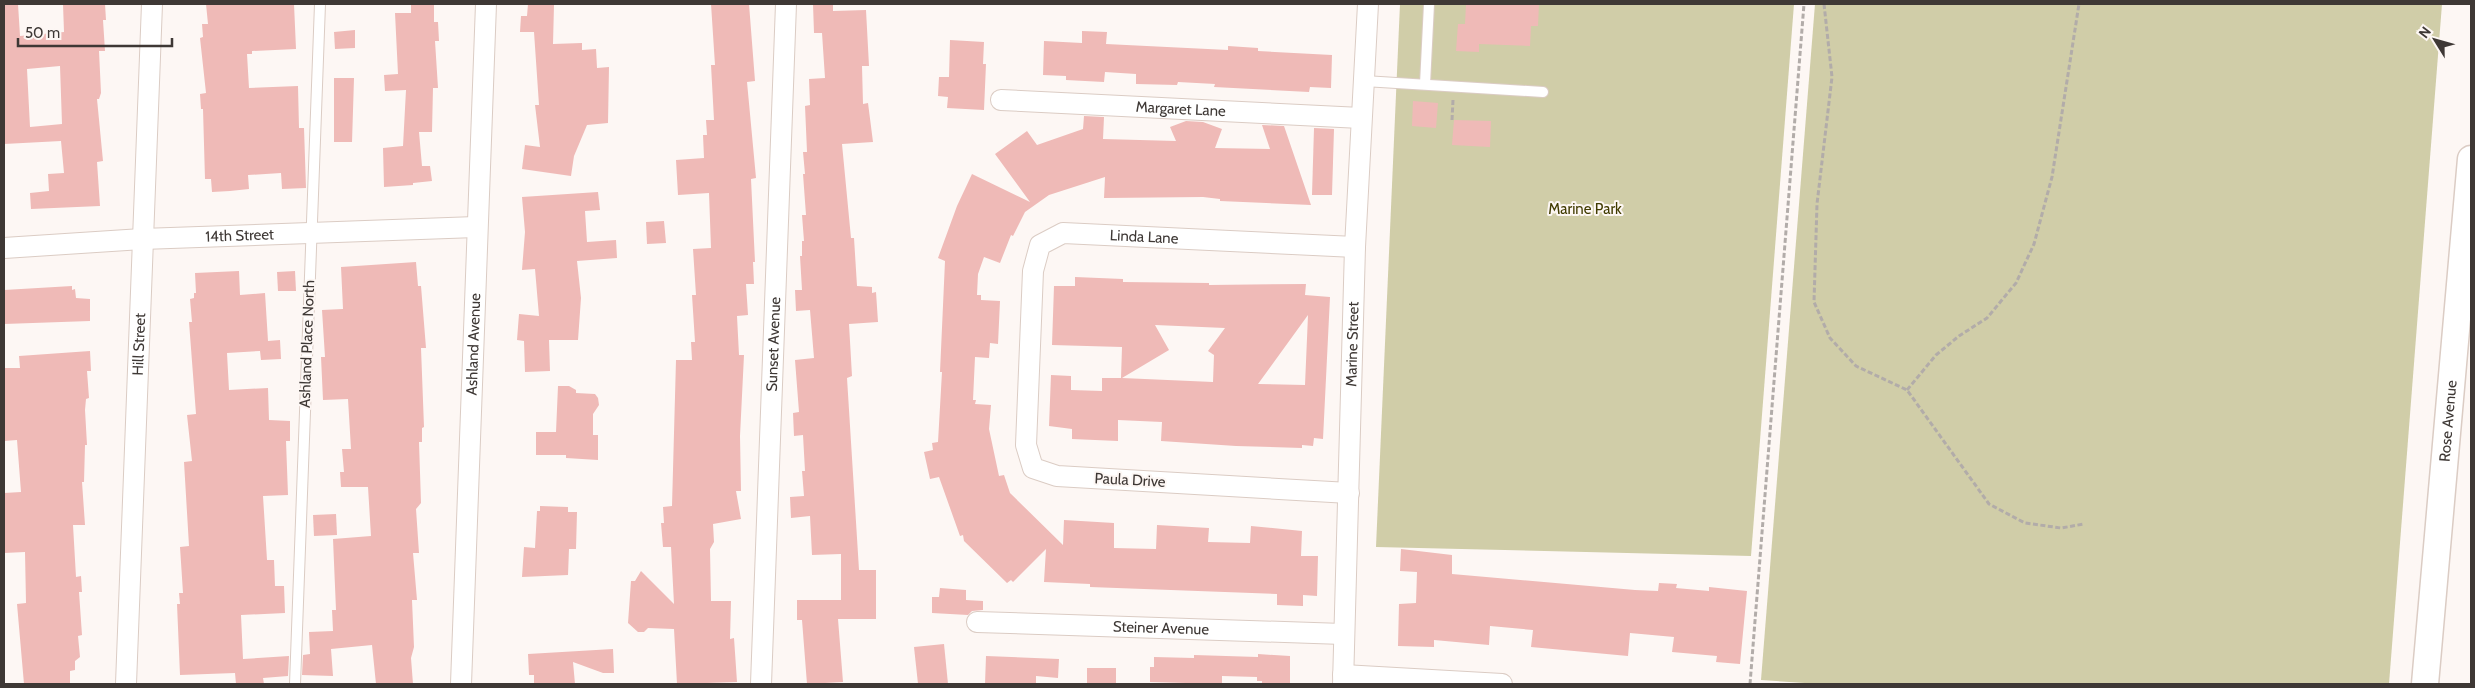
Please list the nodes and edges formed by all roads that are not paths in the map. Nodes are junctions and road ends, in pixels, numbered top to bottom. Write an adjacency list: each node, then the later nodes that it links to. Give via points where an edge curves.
1 (152, 4): 15 (street, Hill Street)
2 (320, 4): 14 (lane, Ashland Place North)
3 (486, 4): 13 (street, Ashland Avenue)
4 (786, 4): 26 (street, Sunset Avenue)
5 (1368, 4): 7 (street, Marine Street)
6 (1429, 4): 8 (lane)
7 (1364, 81): 8 (lane); 11 (street, Marine Street)
8 (1425, 84): 9 (lane)
9 (1543, 92)
10 (1000, 100): 11 (street, Margaret Lane)
11 (1361, 118): 16 (street, Marine Street)
12 (2471, 159): 28 (street, Rose Avenue)
13 (476, 227): 14 (street, 14th Street); 25 (street, Ashland Avenue)
14 (311, 231): 15 (street, 14th Street); 24 (lane, Ashland Place North)
15 (142, 239): 17 (street, 14th Street); 23 (street, Hill Street)
16 (1355, 247): 18 (street, Linda Lane, via 1063,233 1040,245 1033,271); 19 (street, Marine Street)
17 (4, 248)
18 (1030, 348): 19 (street, Paula Drive, via 1026,445 1033,468 1057,476)
19 (1349, 493): 21 (street, Marine Street)
20 (977, 622): 21 (street, Steiner Avenue)
21 (1343, 634): 22 (street, Marine Street)
22 (1343, 679): 27 (street)
23 (126, 684)
24 (295, 684)
25 (461, 684)
26 (761, 684)
27 (1502, 684)
28 (2425, 684)

